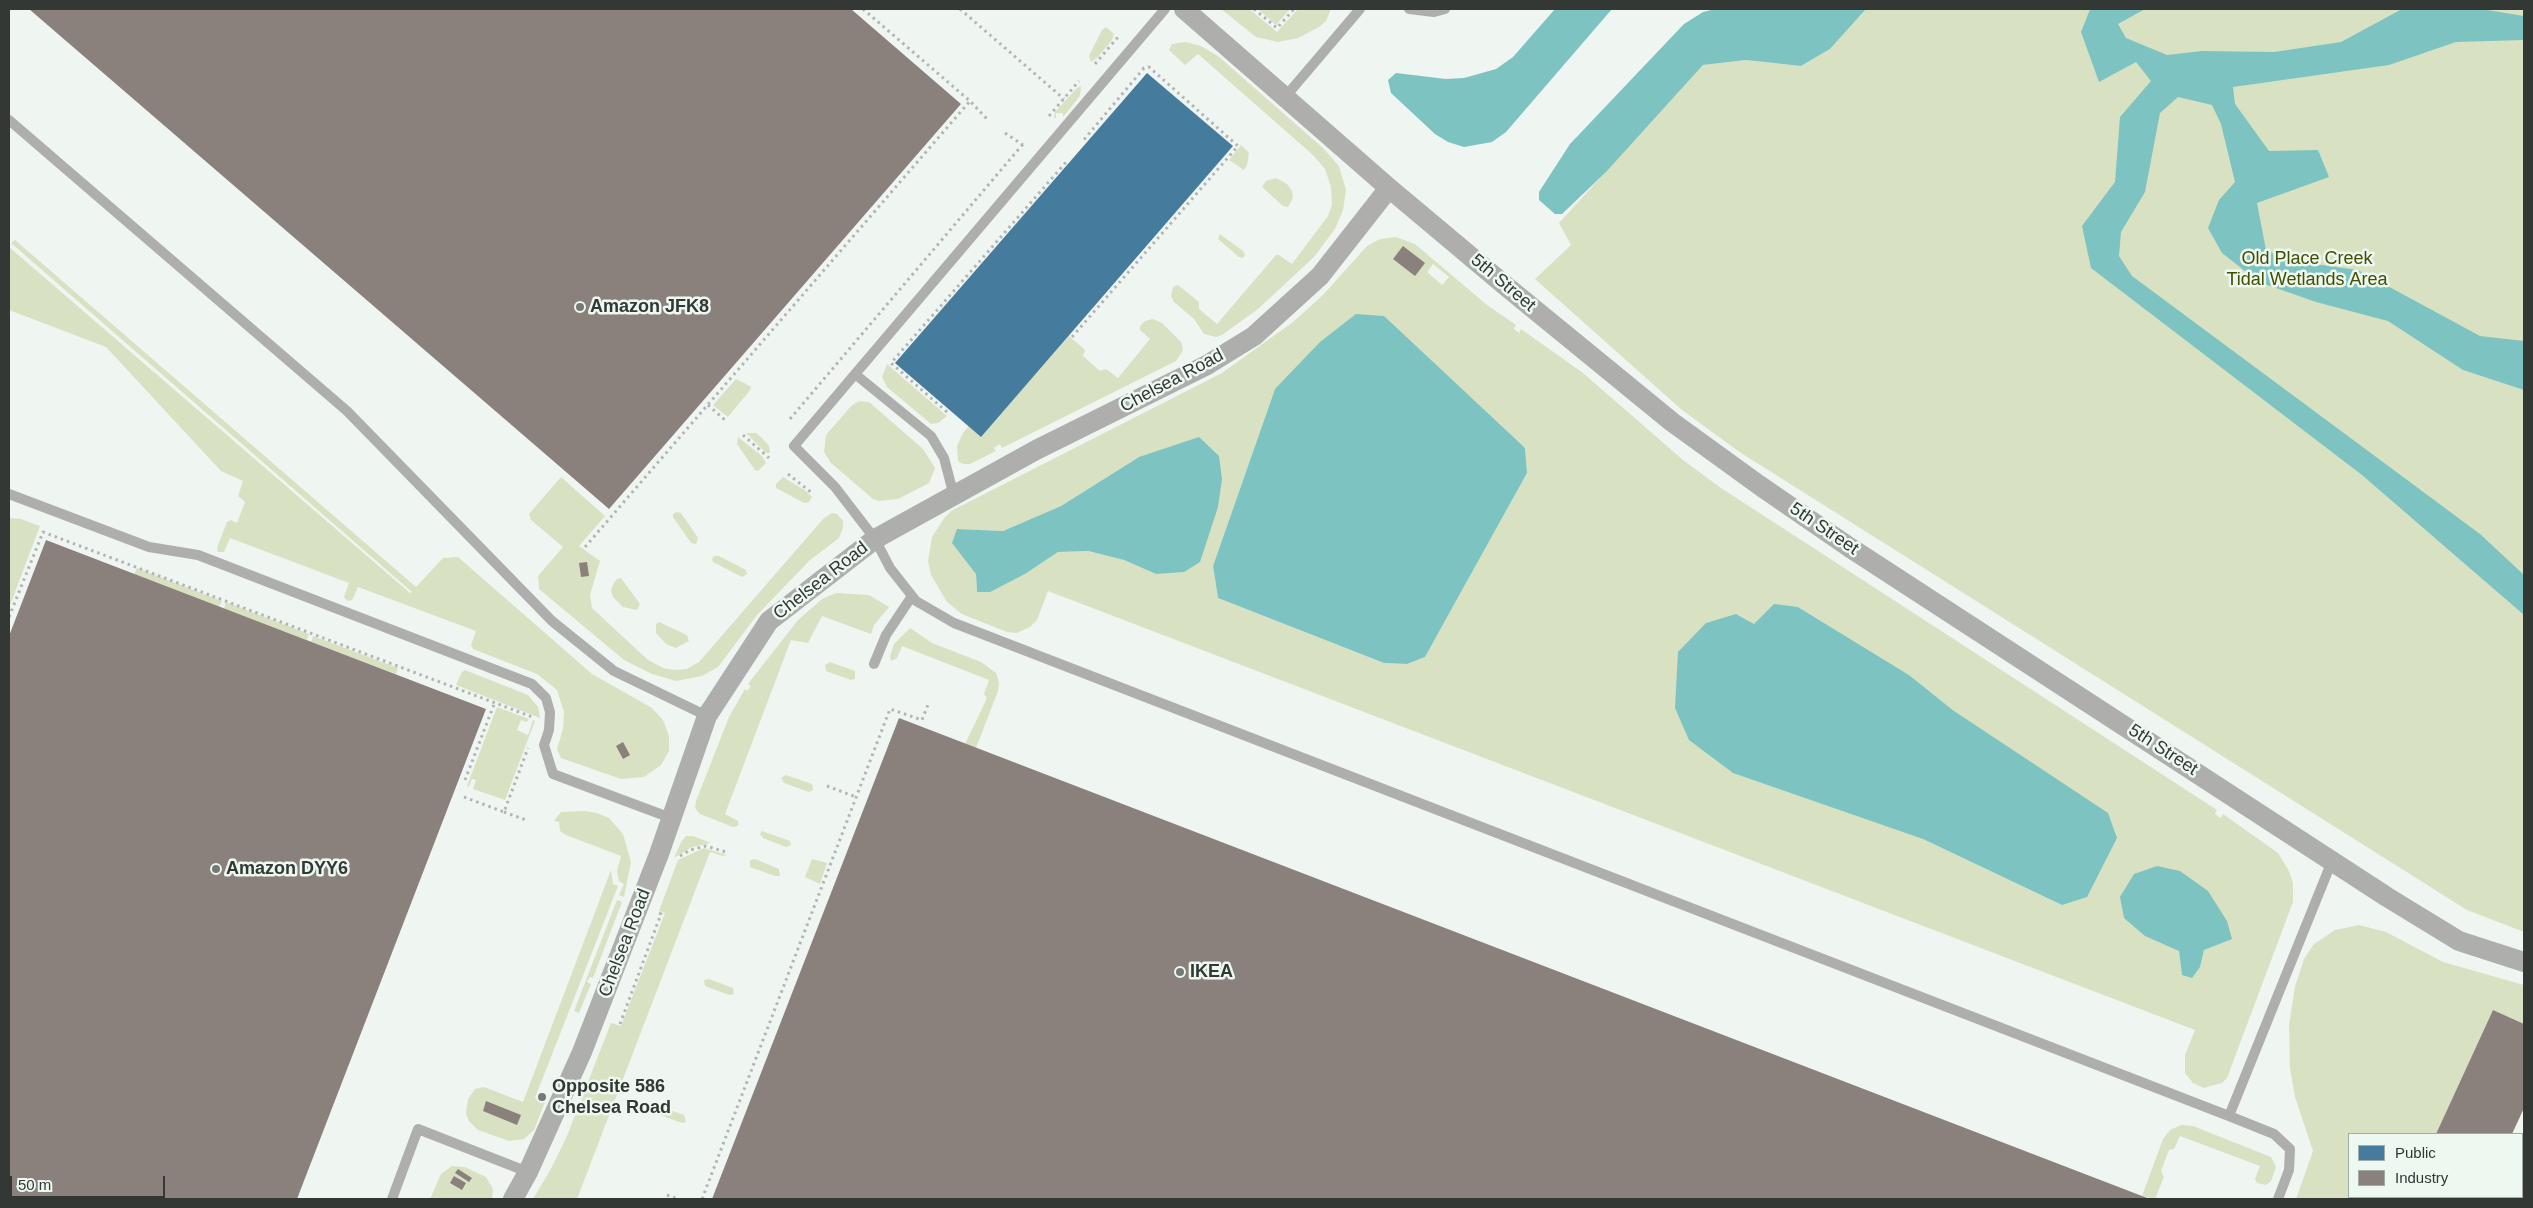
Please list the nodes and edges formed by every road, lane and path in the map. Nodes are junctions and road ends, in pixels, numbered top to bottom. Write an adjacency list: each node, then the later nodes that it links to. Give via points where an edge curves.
1 (863, 9): 15 (path)
2 (960, 9): 14 (path)
3 (1165, 9): 26 (lane)
4 (1184, 9): 13 (street, 5th Street)
5 (1254, 9): 6 (path, via 1277,28)
6 (1294, 9)
7 (1360, 9): 13 (lane)
8 (1409, 9): 9 (lane, via 1434,12)
9 (1445, 9)
10 (1118, 37): 11 (path)
11 (1094, 64)
12 (1079, 82): 14 (path)
13 (1286, 96): 24 (street, 5th Street)
14 (1064, 99): 16 (path)
15 (970, 101): 17 (path); 27 (path)
16 (1049, 116)
17 (987, 119)
18 (9, 120): 44 (lane, via 347,411 552,620 614,671)
19 (1005, 133): 21 (path)
20 (1082, 142): 25 (path, via 1144,68 1149,67 1238,146)
21 (1023, 144): 22 (path); 29 (path)
22 (1031, 150)
23 (1067, 161): 28 (path, via 891,363)
24 (1389, 188): 36 (street, Chelsea Road, via 1320,276 1254,336 1207,366 1036,450); 56 (street, 5th Street, via 1672,422 1759,485)
25 (1072, 336)
26 (855, 374): 36 (lane, via 931,436 944,458); 37 (lane, via 794,446 835,487)
27 (708, 405): 30 (path); 38 (path)
28 (947, 412)
29 (790, 419)
30 (726, 420)
31 (743, 435): 32 (path)
32 (769, 458)
33 (788, 474): 34 (path)
34 (812, 493)
35 (9, 494): 52 (lane, via 149,546 198,555 532,684 546,698 550,712 544,745 553,774)
36 (954, 496): 37 (street, Chelsea Road)
37 (875, 539): 39 (lane, via 890,568); 44 (street, Chelsea Road, via 769,621)
38 (585, 547)
39 (912, 596): 41 (lane, via 886,635); 60 (lane, via 961,626)
40 (9, 617): 42 (path, via 43,532)
41 (874, 664)
42 (495, 702): 45 (path, via 538,719); 47 (path)
43 (929, 702): 50 (path, via 922,720 890,709)
44 (706, 716): 52 (street, Chelsea Road)
45 (538, 722)
46 (530, 743): 51 (path)
47 (465, 780)
48 (827, 786): 50 (path)
49 (464, 797): 51 (path)
50 (856, 798): 66 (path)
51 (504, 812): 53 (path)
52 (671, 818): 61 (street, Chelsea Road, via 582,1052)
53 (526, 820)
54 (726, 852): 55 (path, via 706,846 690,850)
55 (677, 859)
56 (2332, 861): 58 (street, 5th Street, via 2459,941); 60 (lane)
57 (660, 903): 59 (path, via 656,912 661,914)
58 (2524, 962)
59 (620, 1024)
60 (2229, 1116): 67 (lane, via 2274,1134 2290,1149 2289,1170)
61 (528, 1172): 63 (lane, via 418,1129); 64 (street, Chelsea Road)
62 (668, 1195): 65 (path)
63 (392, 1199)
64 (513, 1199)
65 (678, 1199)
66 (702, 1199)
67 (2278, 1199)

